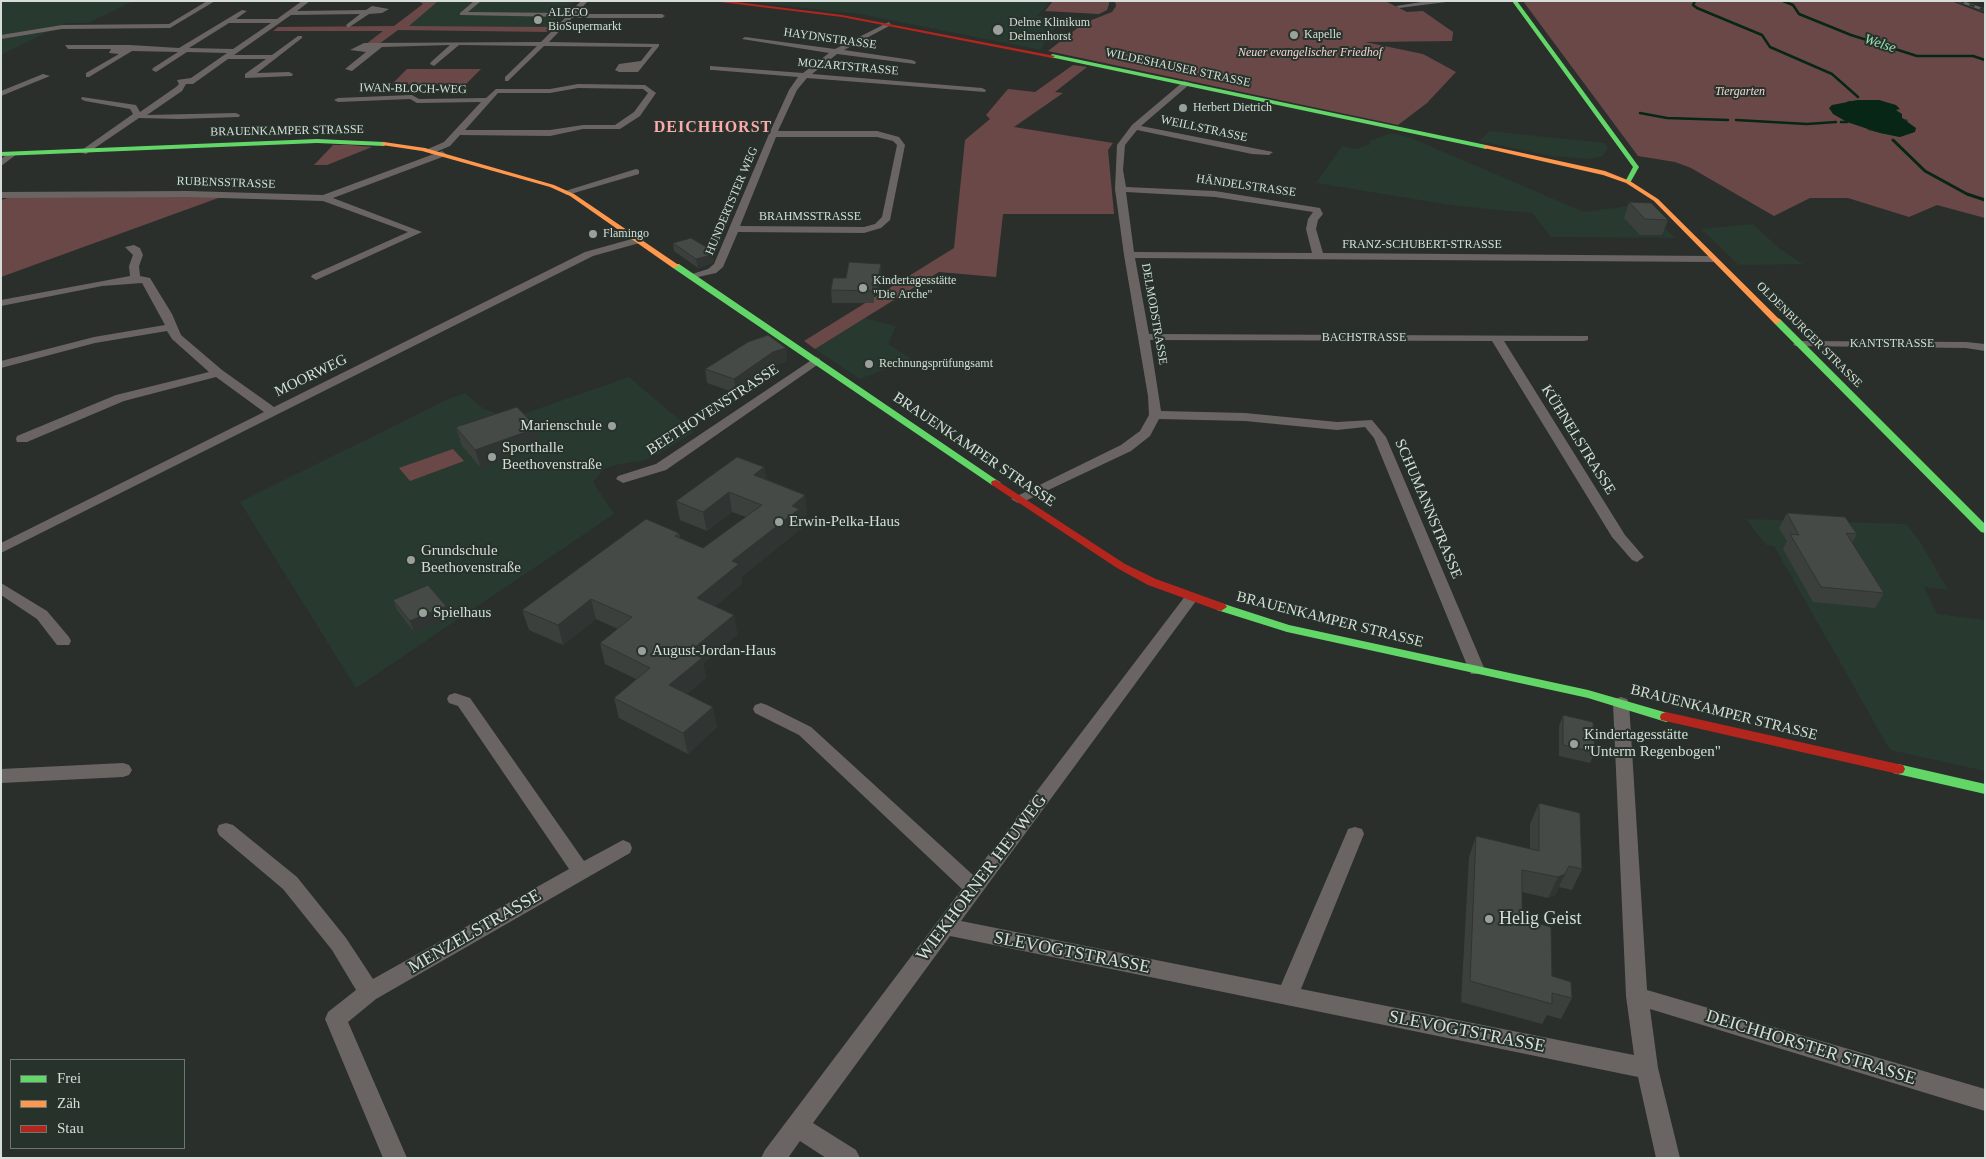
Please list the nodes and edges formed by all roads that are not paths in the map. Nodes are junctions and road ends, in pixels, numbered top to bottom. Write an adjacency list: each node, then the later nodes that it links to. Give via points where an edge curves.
1 (212, 1): 17 (street, via 170,26 91,26)
2 (307, 1): 10 (street)
3 (478, 1): 11 (street, via 462,14)
4 (585, 1): 11 (street)
5 (714, 1): 15 (main road, WILDESHAUSER STRASSE)
6 (1450, 1): 8 (street)
7 (1514, 1): 59 (main road, via 1599,114)
8 (1399, 6)
9 (244, 11): 14 (street)
10 (291, 13): 13 (street); 16 (street, via 371,9)
11 (571, 16): 12 (street); 22 (street)
12 (662, 16)
13 (279, 21): 14 (street); 29 (street)
14 (227, 22): 26 (street)
15 (889, 24): 28 (street, HUNDERTSTER WEG); 44 (main road, WILDESHAUSER STRASSE)
16 (348, 26)
17 (1, 37)
18 (300, 37): 31 (street)
19 (745, 39): 28 (street, HAYDNSTRASSE)
20 (146, 41): 25 (street)
21 (456, 43): 22 (street); 23 (street); 35 (street)
22 (542, 44): 34 (street, via 657,45); 43 (street)
23 (380, 45): 27 (street); 27 (street, via 364,45 354,50)
24 (68, 47): 25 (street)
25 (130, 49): 26 (street); 40 (street)
26 (184, 50): 29 (street); 38 (street)
27 (374, 50): 37 (street)
28 (839, 50): 33 (street, HAYDNSTRASSE); 41 (street, HUNDERTSTER WEG)
29 (234, 51): 32 (street)
30 (290, 53): 31 (street)
31 (277, 55): 32 (street); 39 (street, via 249,76)
32 (225, 57): 50 (street)
33 (912, 62)
34 (643, 63)
35 (434, 64)
36 (713, 68): 41 (street, MOZARTSTRASSE)
37 (349, 69)
38 (156, 70)
39 (289, 74)
40 (89, 75)
41 (804, 75): 45 (street, MOZARTSTRASSE); 54 (street, HUNDERTSTER WEG, via 793,90)
42 (46, 76): 46 (street)
43 (508, 78)
44 (1187, 83): 52 (street, DELMODSTRASSE); 62 (main road, WILDESHAUSER STRASSE)
45 (982, 90)
46 (1, 94)
47 (85, 100): 50 (street, via 133,107)
48 (338, 100): 49 (street, IWAN-BLOCH-WEG)
49 (486, 100): 53 (street, RUBENSSTRASSE); 53 (street, RUBENSSTRASSE, via 496,91 550,91 578,86 645,87 652,93 638,114 617,127 583,127 550,132)
50 (138, 114): 51 (street, via 170,117); 55 (street)
51 (236, 115)
52 (1135, 127): 56 (street, WEILLSTRASSE); 64 (street, DELMODSTRASSE, via 1121,145)
53 (458, 132): 57 (street, RUBENSSTRASSE)
54 (773, 134): 68 (street, HUNDERTSTER WEG); 68 (street, BRAHMSSTRASSE, via 877,134 896,139 900,145 887,218 878,226 864,230)
55 (83, 152): 57 (main road, BRAUENKAMPER STRASSE, via 340,141 390,144); 58 (main road, BRAUENKAMPER STRASSE)
56 (1269, 152)
57 (437, 153): 65 (main road, BRAUENKAMPER STRASSE); 67 (street, RUBENSSTRASSE)
58 (7, 154): 60 (street)
59 (1621, 161): 62 (main road); 63 (main road, via 1636,167)
60 (1, 163)
61 (636, 172): 65 (street)
62 (1605, 173): 63 (main road, OLDENBURGER STRASSE)
63 (1628, 182): 73 (main road, OLDENBURGER STRASSE, via 1656,200)
64 (1120, 189): 71 (street, DELMODSTRASSE); 72 (street, HÄNDELSTRASSE, via 1206,193 1317,210 1311,229)
65 (567, 192): 69 (main road, BRAUENKAMPER STRASSE)
66 (1, 195): 67 (street, RUBENSSTRASSE, via 161,193)
67 (324, 198): 74 (street, via 417,232)
68 (734, 229): 75 (street, HUNDERTSTER WEG, via 719,264 712,271)
69 (639, 240): 75 (main road, BRAUENKAMPER STRASSE); 87 (street, MOORWEG, via 589,254)
70 (130, 247): 76 (street, via 138,255 134,266)
71 (1130, 255): 72 (street, FRANZ-SCHUBERT-STRASSE); 79 (street, DELMODSTRASSE)
72 (1320, 256): 73 (street, FRANZ-SCHUBERT-STRASSE)
73 (1714, 259): 82 (main road, OLDENBURGER STRASSE)
74 (316, 277)
75 (693, 277): 84 (main road, BRAUENKAMPER STRASSE)
76 (136, 278): 77 (street); 78 (street, via 150,284)
77 (1, 303)
78 (171, 327): 85 (street, via 72,344); 86 (street, via 176,338)
79 (1144, 336): 80 (street, BACHSTRASSE); 88 (street, DELMODSTRASSE)
80 (1496, 338): 81 (street, BACHSTRASSE); 94 (street, KÜHNELSTRASSE, via 1619,537)
81 (1584, 338)
82 (1799, 344): 83 (street, KANTSTRASSE); 92 (main road, OLDENBURGER STRASSE)
83 (1984, 346)
84 (816, 361): 90 (street, BEETHOVENSTRASSE, via 661,468); 91 (main road, BRAUENKAMPER STRASSE)
85 (1, 365)
86 (218, 374): 87 (street); 89 (street, via 120,398)
87 (274, 413): 93 (street, MOORWEG)
88 (1155, 415): 91 (street, via 1145,433 1126,448); 98 (street, SCHUMANNSTRASSE, via 1246,417 1337,426 1368,423 1380,437)
89 (22, 440)
90 (623, 479)
91 (1018, 499): 96 (main road, BRAUENKAMPER STRASSE, via 1121,566)
92 (1985, 530)
93 (1, 549)
94 (1637, 557)
95 (1, 588): 97 (street, via 42,615)
96 (1191, 598): 98 (main road, BRAUENKAMPER STRASSE, via 1286,628); 109 (street, WIEKHORNER HEUWEG)
97 (63, 641)
98 (1478, 670): 100 (main road, BRAUENKAMPER STRASSE)
99 (455, 699): 108 (street, via 464,702)
100 (1621, 704): 104 (main road, BRAUENKAMPER STRASSE); 113 (street)
101 (761, 709): 109 (street, via 805,731)
102 (123, 770): 103 (street)
103 (1, 776)
104 (1985, 789)
105 (226, 830): 111 (street, via 290,883 339,944)
106 (1355, 834): 112 (street)
107 (623, 848): 108 (street, MENZELSTRASSE)
108 (581, 872): 111 (street, MENZELSTRASSE)
109 (975, 889): 110 (street, WIEKHORNER HEUWEG)
110 (946, 927): 112 (street, SLEVOGTSTRASSE); 116 (street, WIEKHORNER HEUWEG)
111 (369, 992): 117 (street, MENZELSTRASSE, via 336,1019)
112 (1286, 996): 114 (street, SLEVOGTSTRASSE)
113 (1637, 996): 114 (street); 115 (street, DEICHHORSTER STRASSE)
114 (1647, 1068): 120 (street)
115 (1985, 1100)
116 (797, 1126): 118 (street, WIEKHORNER HEUWEG); 119 (street)
117 (396, 1158)
118 (773, 1158)
119 (848, 1158)
120 (1668, 1158)

